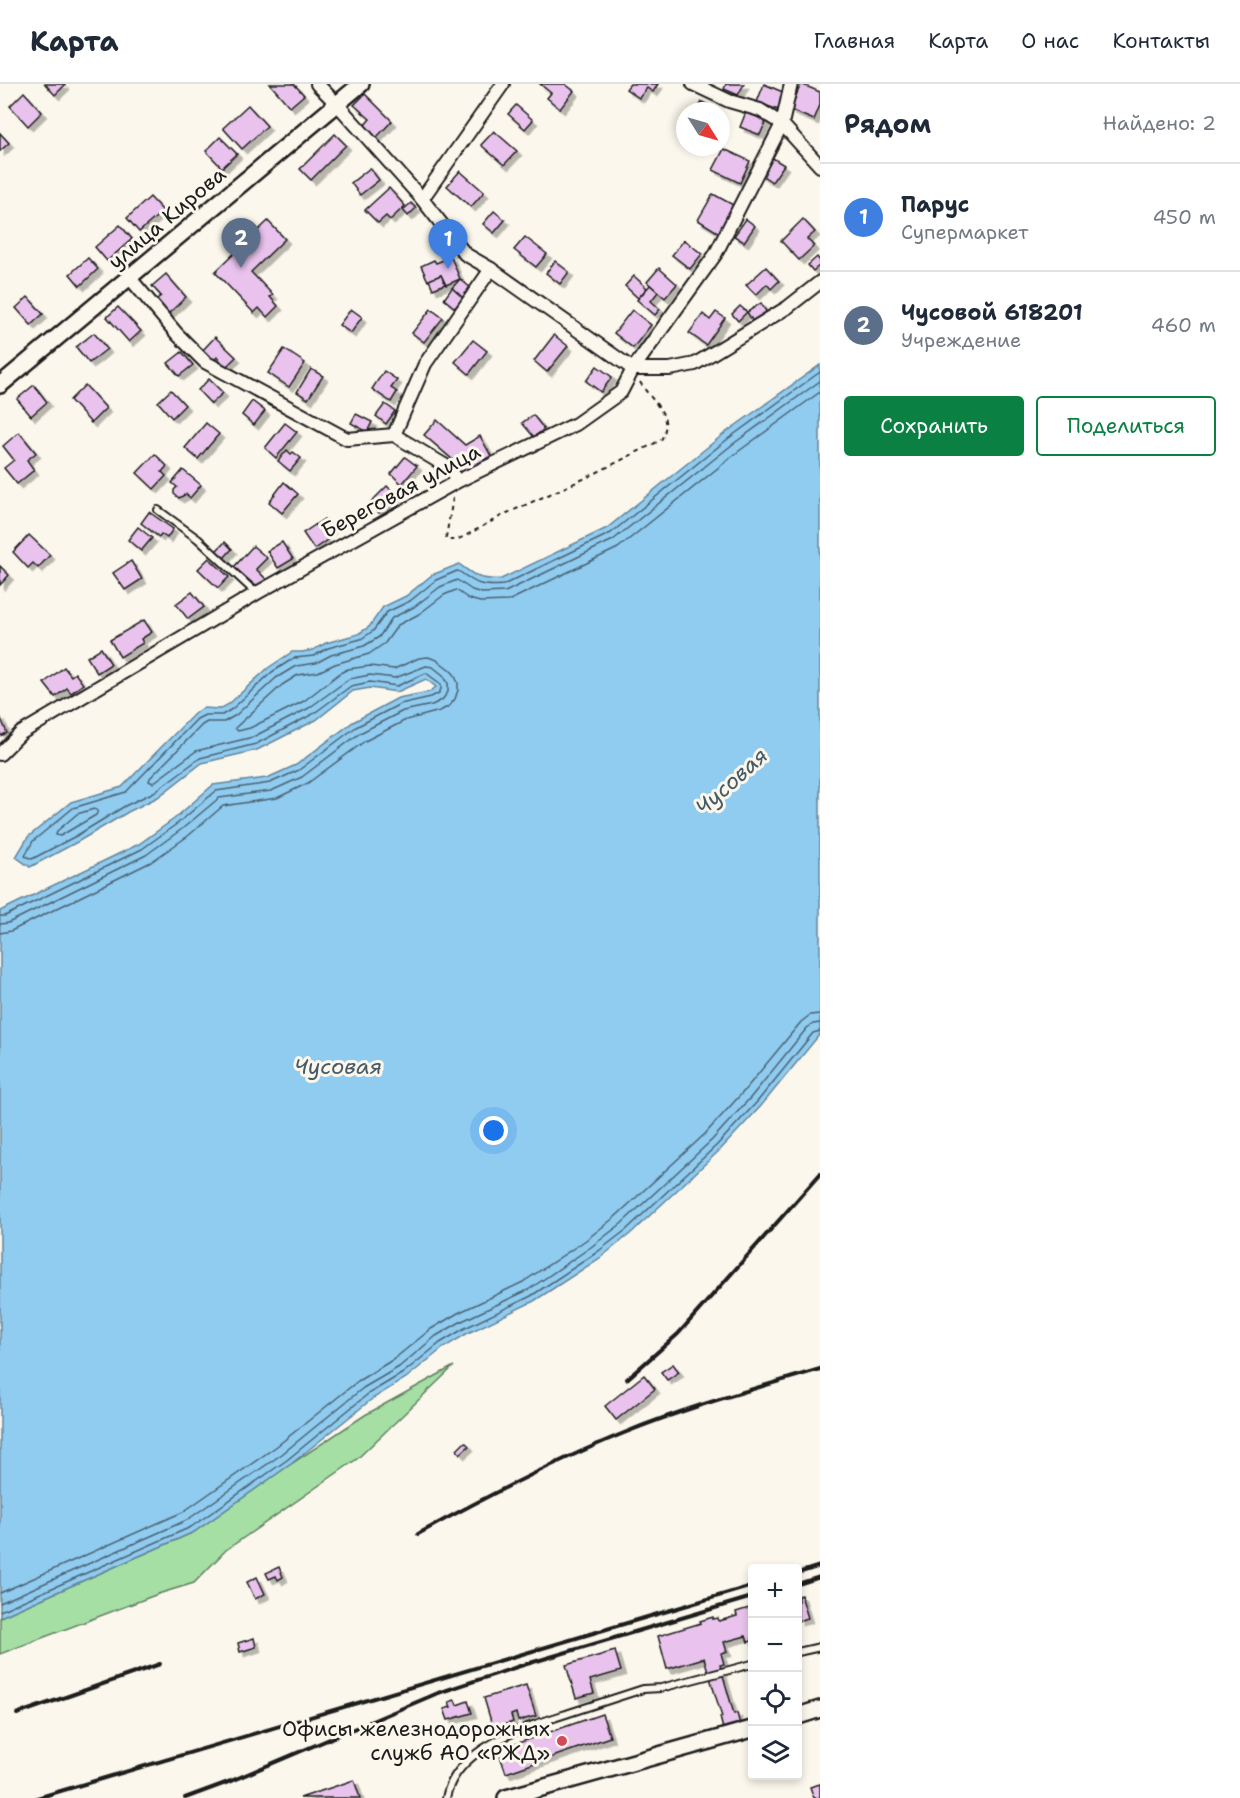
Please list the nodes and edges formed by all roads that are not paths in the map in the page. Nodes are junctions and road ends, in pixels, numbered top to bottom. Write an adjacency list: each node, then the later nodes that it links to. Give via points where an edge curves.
1 (317, 84): 6 (street)
2 (361, 84): 6 (street, улица Кирова)
3 (503, 84): 9 (street)
4 (693, 84): 7 (street, via 760,110)
5 (791, 84): 7 (street, Береговая улица)
6 (337, 104): 9 (street); 11 (street, улица Кирова)
7 (782, 124): 8 (street); 13 (street, Береговая улица, via 715,255)
8 (820, 166)
9 (422, 200): 10 (street, via 465,254)
10 (491, 269): 13 (street); 15 (street, via 425,364)
11 (129, 277): 14 (street, улица Кирова); 15 (street, via 205,362 348,439)
12 (820, 282): 13 (street, via 788,308 695,364)
13 (633, 369): 16 (street, Береговая улица, via 621,392 576,424)
14 (0, 385)
15 (394, 435): 16 (street, via 451,469)
16 (456, 482): 18 (street, Береговая улица)
17 (158, 510): 18 (lane, via 198,539)
18 (257, 593): 19 (street, Береговая улица, via 21,733)
19 (0, 754)
20 (820, 1647): 21 (lane)
21 (802, 1651)
22 (748, 1665): 26 (lane, via 643,1689 514,1731 467,1762 449,1785)
23 (820, 1709): 24 (street)
24 (802, 1715)
25 (748, 1730): 27 (street)
26 (446, 1798)
27 (506, 1798)

